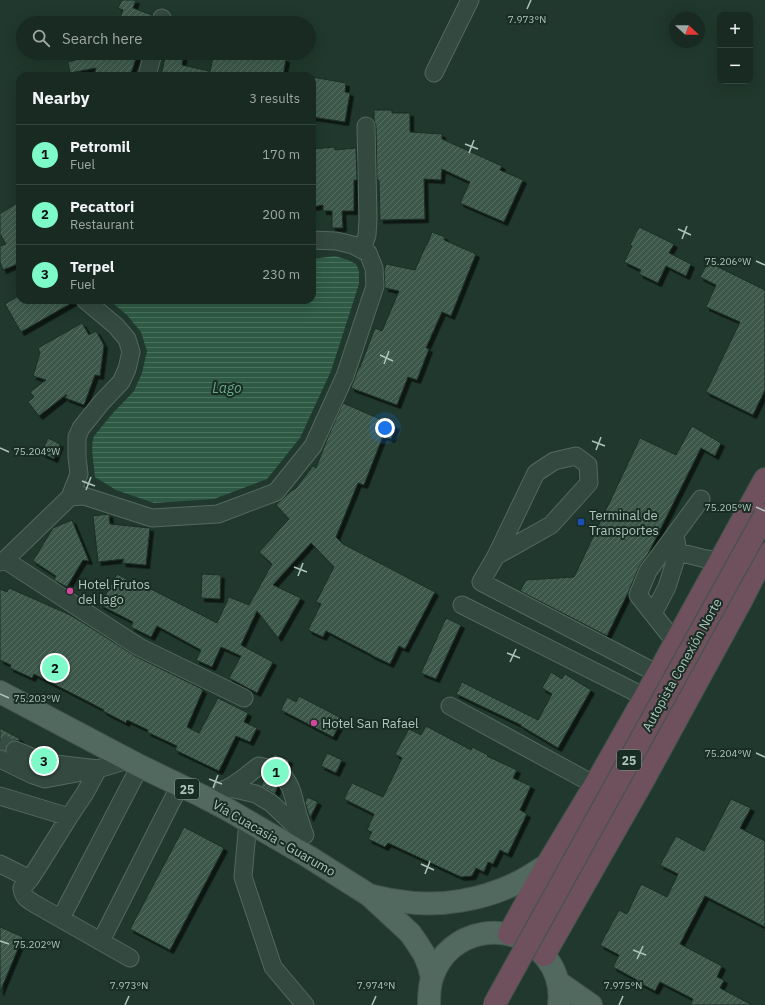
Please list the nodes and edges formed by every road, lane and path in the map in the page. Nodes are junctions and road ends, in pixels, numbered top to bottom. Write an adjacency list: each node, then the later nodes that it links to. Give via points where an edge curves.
1 (470, 0): 4 (street)
2 (151, 60): 3 (street)
3 (148, 72)
4 (434, 73)
5 (366, 126): 7 (street, via 368,219)
6 (316, 240): 7 (street, via 336,241)
7 (362, 250): 10 (street, via 368,253 374,268 375,286 345,376 313,446 276,492 218,514 152,518 84,496)
8 (90, 304): 10 (street, via 116,326 127,339 131,352 121,382 101,403 77,437 79,474)
9 (765, 479): 18 (highway)
10 (70, 497): 17 (street)
11 (702, 499): 13 (street)
12 (765, 515): 57 (highway, Autopista Conexión Norte / 25, bridge)
13 (675, 535): 14 (street); 20 (street, via 648,571 638,595)
14 (678, 552): 18 (street); 20 (street, via 667,587)
15 (765, 554): 51 (highway, via 644,779)
16 (496, 556): 16 (street, via 536,473 554,461 576,456 588,465 588,483 551,525); 22 (street, via 481,582)
17 (2, 561): 25 (street, via 139,647)
18 (720, 561): 21 (highway)
19 (462, 605): 24 (street)
20 (653, 614): 21 (street)
21 (676, 643): 22 (highway)
22 (658, 674): 24 (highway)
23 (0, 692): 30 (main road, Vía Cuacasia - Guarumo / 25)
24 (645, 697): 33 (highway)
25 (244, 698)
26 (450, 706): 33 (street)
27 (14, 750): 28 (street)
28 (34, 758)
29 (0, 759): 32 (street, via 45,780)
30 (134, 763): 32 (street); 34 (main road, Vía Cuacasia - Guarumo / 25); 46 (street)
31 (55, 764): 32 (street)
32 (98, 768): 38 (street)
33 (595, 785): 43 (highway)
34 (180, 786): 37 (main road, Vía Cuacasia - Guarumo / 25); 49 (street)
35 (230, 788): 37 (street); 40 (street, via 256,794 271,803); 40 (street, via 259,766 276,772 288,782)
36 (0, 796): 38 (street)
37 (202, 796): 39 (main road, Vía Cuacasia - Guarumo / 25)
38 (69, 816): 44 (street)
39 (248, 821): 41 (main road, Vía Cuacasia - Guarumo / 25); 55 (street, via 243,877 273,967)
40 (305, 835): 41 (street)
41 (309, 857): 45 (main road, Vía Cuacasia - Guarumo / 25)
42 (0, 864): 44 (street)
43 (547, 865): 45 (main road, via 520,881 492,893 461,901 430,904); 48 (highway)
44 (30, 879): 46 (street, via 22,888 26,898)
45 (368, 895): 47 (main road, Vía Cuacasia - Guarumo / 25)
46 (61, 918): 49 (street)
47 (410, 933): 50 (main road, Vía Cuacasia - Guarumo / 25); 53 (main road, Vía Cuacasia - Guarumo / 25, via 424,954)
48 (509, 934): 50 (main road, 25, via 488,932); 51 (main road, 25, via 534,945)
49 (100, 940): 52 (street)
50 (458, 943): 53 (main road, 25, via 440,962)
51 (544, 955): 54 (main road, 25)
52 (130, 958)
53 (432, 978): 56 (main road, 25)
54 (558, 982): 58 (main road, 25); 59 (main road)
55 (305, 1005)
56 (429, 1005)
57 (494, 1005)
58 (559, 1005)
59 (591, 1005)

